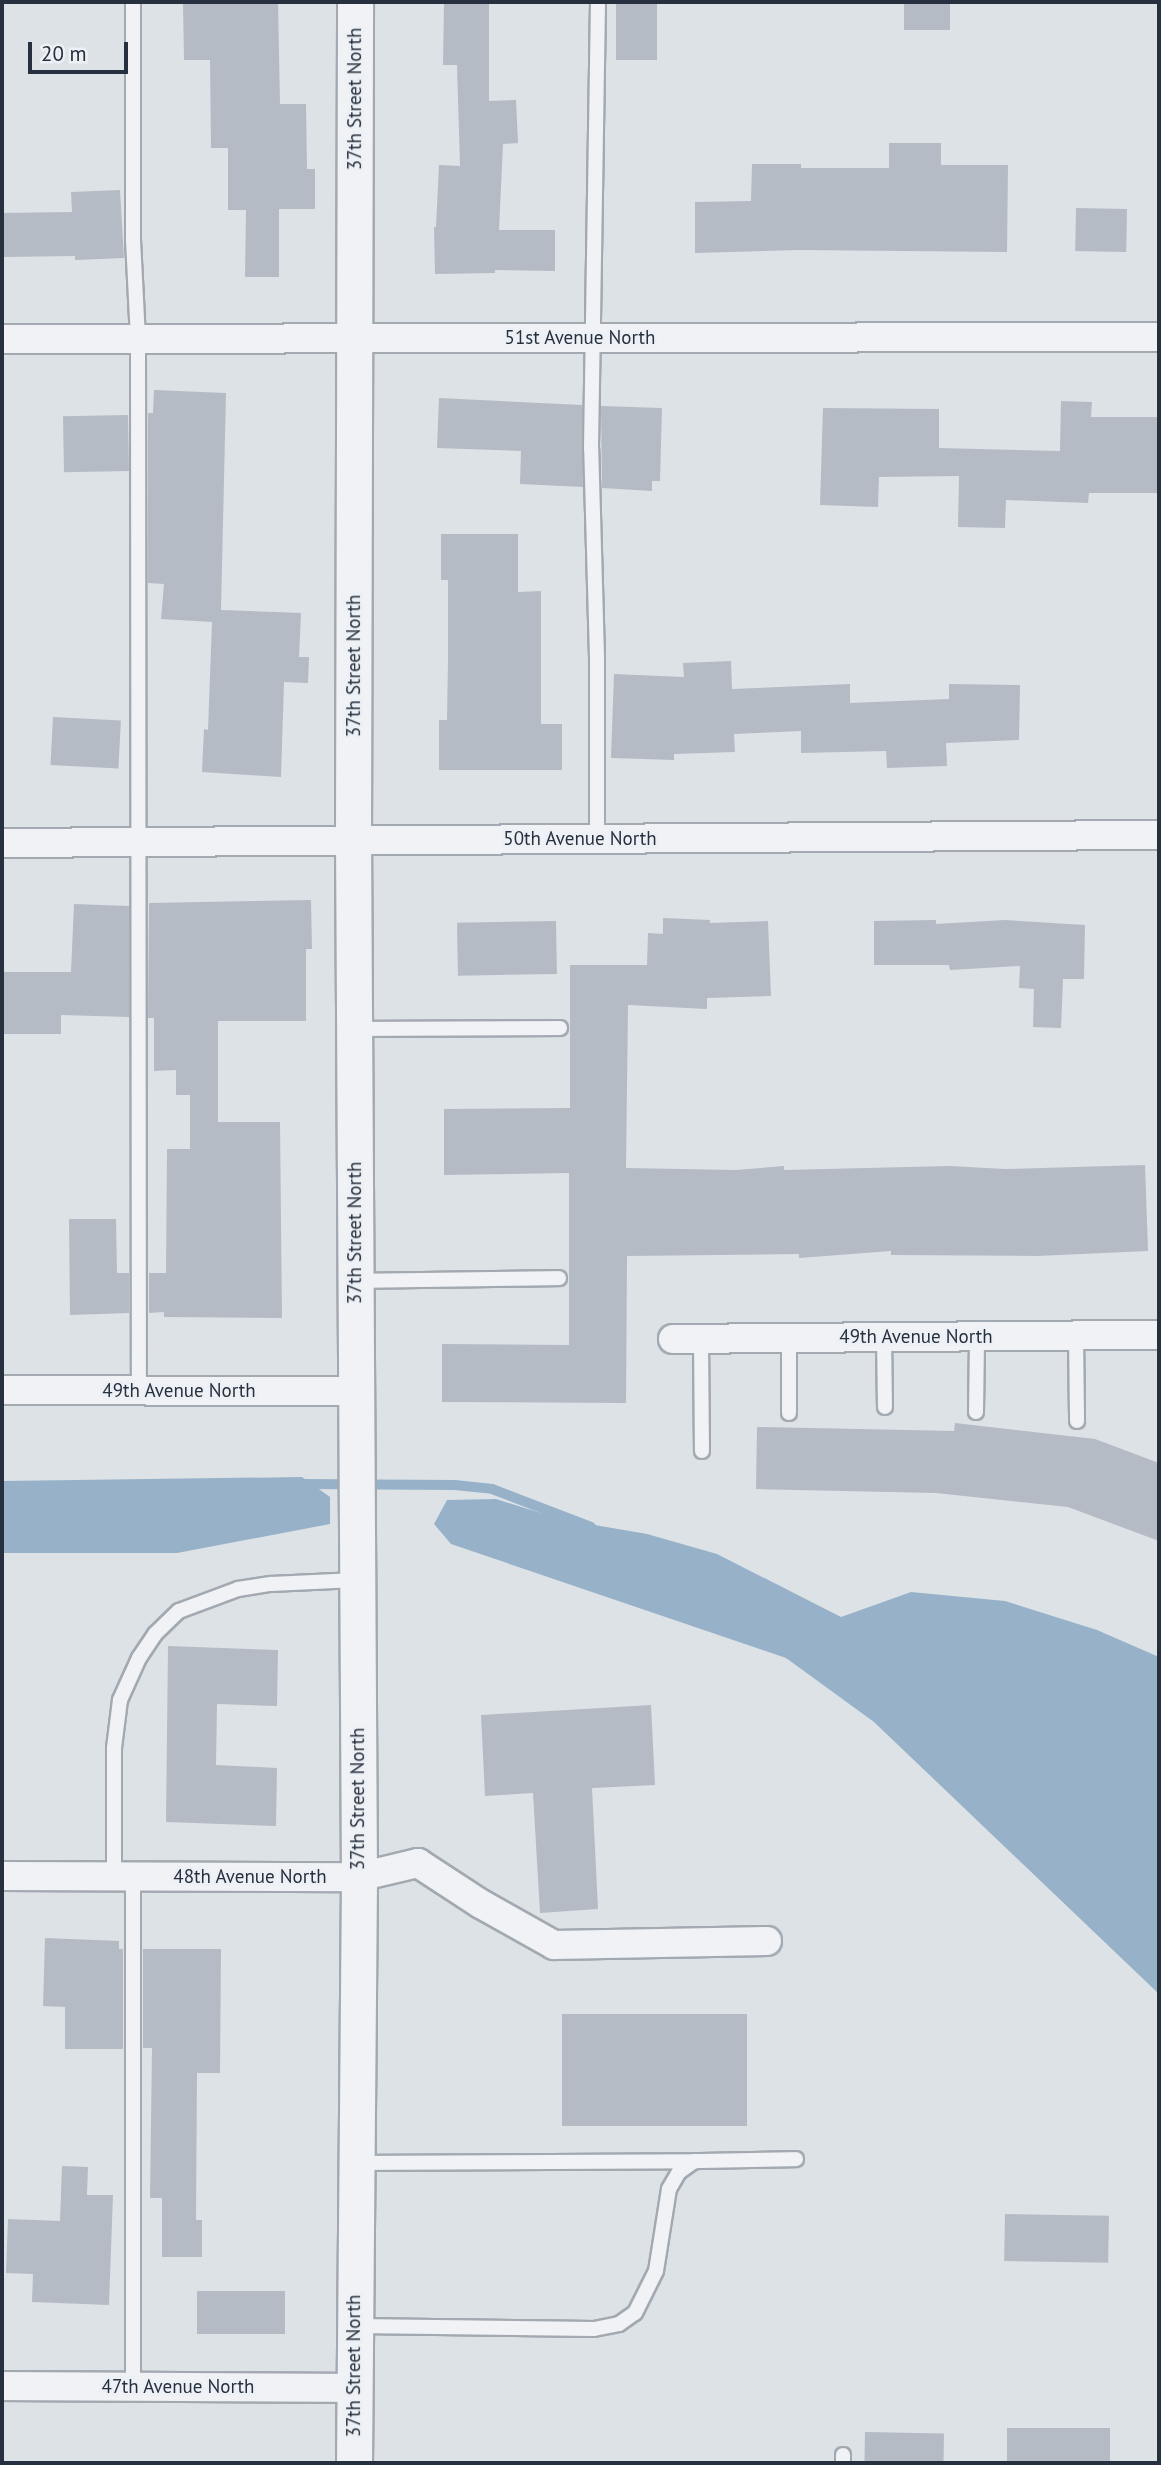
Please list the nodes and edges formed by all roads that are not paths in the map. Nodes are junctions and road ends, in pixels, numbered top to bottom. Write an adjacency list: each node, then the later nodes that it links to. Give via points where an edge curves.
1 (133, 2): 8 (lane, via 133,240)
2 (355, 2): 5 (street, 37th Street North)
3 (598, 2): 6 (lane)
4 (1159, 337): 6 (street, 51st Avenue North)
5 (355, 338): 6 (street, 51st Avenue North); 8 (street, 51st Avenue North); 11 (street, 37th Street North)
6 (594, 338): 10 (lane)
7 (2, 339): 8 (street, 51st Avenue North)
8 (138, 339): 12 (lane)
9 (1159, 835): 10 (street, 50th Avenue North)
10 (597, 839): 11 (street, 50th Avenue North)
11 (353, 841): 12 (street, 50th Avenue North); 14 (street, 37th Street North)
12 (136, 842): 13 (street, 50th Avenue North); 26 (lane)
13 (2, 843)
14 (354, 1028): 15 (lane); 17 (street, 37th Street North)
15 (560, 1028)
16 (559, 1278): 17 (lane)
17 (356, 1281): 28 (street, 37th Street North)
18 (1076, 1335): 19 (street, 49th Avenue North); 21 (street, 49th Avenue North); 31 (lane)
19 (1159, 1335)
20 (884, 1337): 21 (street, 49th Avenue North); 22 (street, 49th Avenue North); 27 (lane)
21 (977, 1337): 29 (lane)
22 (789, 1338): 24 (street, 49th Avenue North); 30 (lane)
23 (673, 1339): 24 (street, 49th Avenue North)
24 (701, 1339): 32 (lane)
25 (2, 1390): 26 (street, 49th Avenue North)
26 (139, 1390): 28 (street, 49th Avenue North)
27 (885, 1407)
28 (356, 1408): 33 (street, 37th Street North)
29 (976, 1412)
30 (789, 1413)
31 (1077, 1421)
32 (702, 1451)
33 (358, 1580): 35 (lane, via 238,1589 179,1611 155,1634 120,1700 114,1748); 36 (street, 37th Street North)
34 (2, 1876): 35 (street, 48th Avenue North)
35 (123, 1877): 36 (street, 48th Avenue North); 43 (lane)
36 (359, 1877): 37 (street, 48th Avenue North, via 418,1863 554,1945); 40 (street, 37th Street North)
37 (767, 1941)
38 (796, 2159): 39 (lane)
39 (695, 2161): 40 (lane); 41 (lane, via 679,2172 669,2189 656,2271 646,2296 635,2313 619,2324 594,2329)
40 (356, 2164): 41 (street, 37th Street North)
41 (354, 2326): 44 (street, 37th Street North)
42 (2, 2386): 43 (street, 47th Avenue North)
43 (133, 2386): 44 (street, 47th Avenue North)
44 (354, 2388): 45 (street, 37th Street North)
45 (354, 2463)

